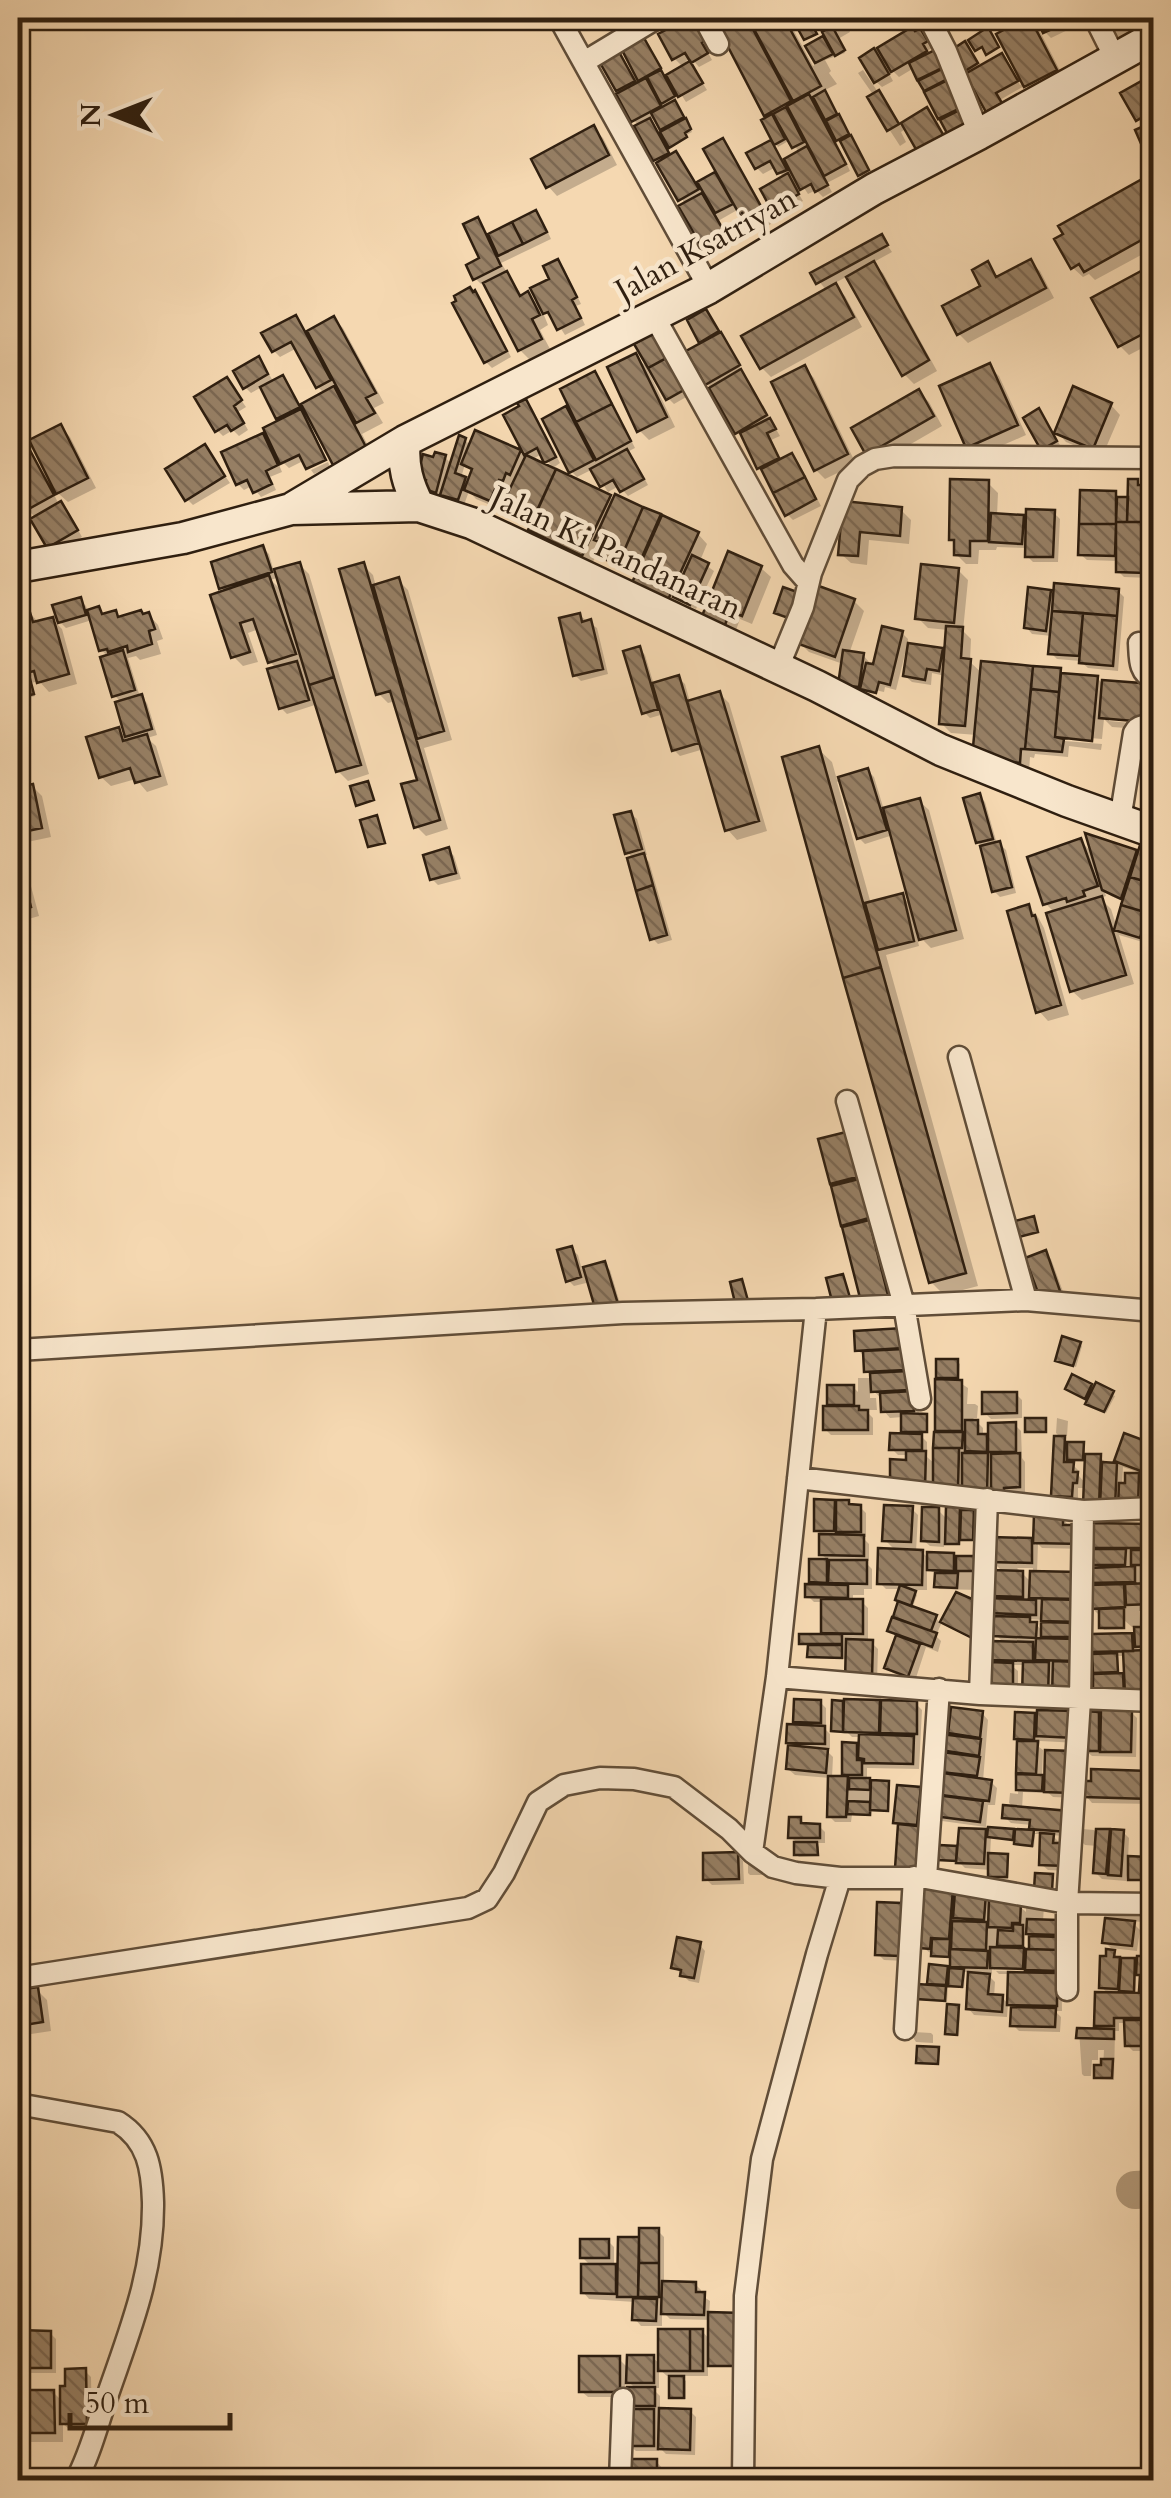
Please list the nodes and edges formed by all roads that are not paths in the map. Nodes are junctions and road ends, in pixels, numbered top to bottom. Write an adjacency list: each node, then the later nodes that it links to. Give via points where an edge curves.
1 (560, 18): 9 (street)
2 (656, 18): 9 (street)
3 (704, 18): 7 (street)
4 (929, 18): 10 (street)
5 (1095, 18): 8 (street)
6 (1154, 37): 8 (main road, Jalan Ksatriyan)
7 (718, 44)
8 (1115, 58): 10 (main road, Jalan Ksatriyan)
9 (584, 62): 11 (street)
10 (979, 134): 11 (main road, Jalan Ksatriyan)
11 (710, 288): 12 (main road, Jalan Ksatriyan)
12 (654, 316): 13 (main road, Jalan Ksatriyan); 18 (street)
13 (405, 442): 15 (main road, via 406,473); 16 (main road, Jalan Ksatriyan)
14 (1154, 458): 18 (street, via 875,459 848,480)
15 (419, 506): 16 (main road, Jalan Ki Pandanaran); 20 (main road, Jalan Ki Pandanaran, via 471,523)
16 (292, 509): 17 (main road, Jalan Ki Pandanaran, via 183,538)
17 (18, 567)
18 (808, 582): 20 (street)
19 (1139, 643): 21 (street, via 1141,668)
20 (778, 668): 23 (main road, Jalan Ki Pandanaran, via 941,750)
21 (1154, 678)
22 (1154, 728): 23 (street, via 1134,733)
23 (1120, 820): 24 (main road, Jalan Ki Pandanaran)
24 (1154, 832)
25 (958, 1057): 27 (street)
26 (847, 1101): 28 (street)
27 (1026, 1300): 28 (street); 30 (street)
28 (904, 1306): 29 (street); 32 (street)
29 (816, 1309): 31 (street, via 624,1313); 33 (street)
30 (1154, 1311)
31 (18, 1350)
32 (920, 1399)
33 (798, 1478): 34 (street); 37 (street)
34 (987, 1499): 36 (street); 39 (street)
35 (1154, 1508): 36 (street)
36 (1082, 1512): 40 (street)
37 (776, 1677): 38 (street); 42 (street)
38 (939, 1689): 39 (street); 44 (street)
39 (980, 1694): 40 (street)
40 (1080, 1700): 41 (street); 45 (street)
41 (1154, 1701)
42 (752, 1852): 43 (street, via 773,1867); 47 (street, via 674,1787 600,1778 564,1785 538,1802 487,1899 468,1908)
43 (840, 1878): 44 (street); 54 (street, via 762,2160 745,2296)
44 (920, 1878): 45 (street); 49 (street)
45 (1066, 1903): 46 (street); 48 (street)
46 (1154, 1904)
47 (18, 1978)
48 (1067, 1990)
49 (905, 2029)
50 (18, 2104): 52 (street, via 118,2122 142,2145 152,2179 148,2271)
51 (623, 2399): 53 (street)
52 (76, 2480)
53 (620, 2480)
54 (742, 2480)

